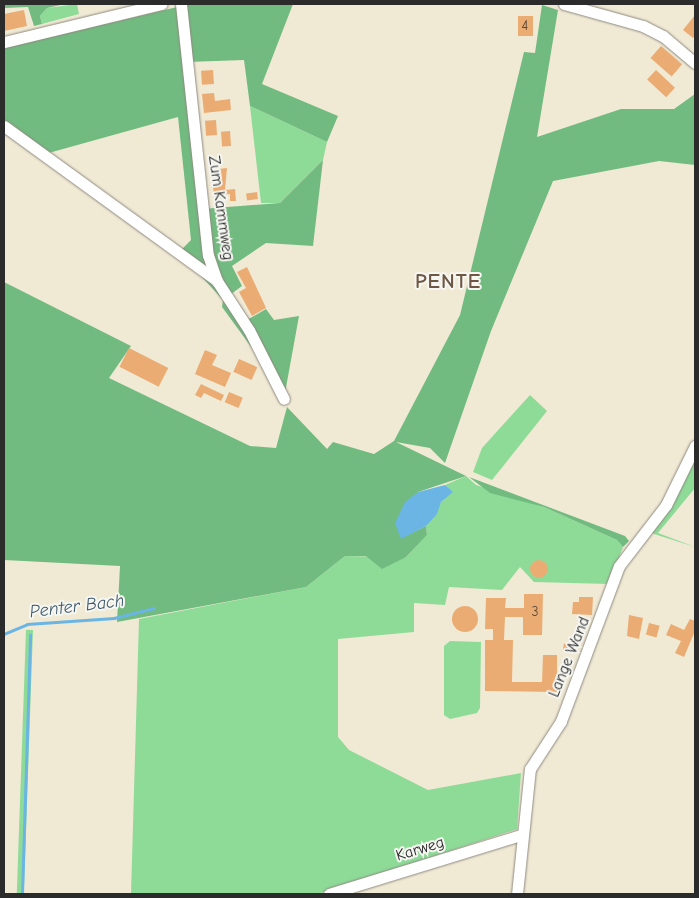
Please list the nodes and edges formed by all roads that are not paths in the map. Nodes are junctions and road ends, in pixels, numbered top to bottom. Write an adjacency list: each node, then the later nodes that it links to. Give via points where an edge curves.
1 (161, 4): 4 (street)
2 (182, 4): 7 (street, Zum Kammweg)
3 (564, 4): 5 (street, via 643,26 663,36)
4 (4, 42)
5 (695, 63)
6 (4, 126): 8 (street)
7 (207, 249): 8 (street); 9 (street, Zum Kammweg)
8 (192, 261): 9 (street)
9 (217, 281): 10 (street, Zum Kammweg, via 249,330)
10 (284, 399)
11 (695, 446): 12 (street, Lange Wand, via 666,505 620,566 561,721 530,769)
12 (521, 835): 13 (street, Karweg); 14 (street, Lange Wand)
13 (329, 894)
14 (517, 894)

